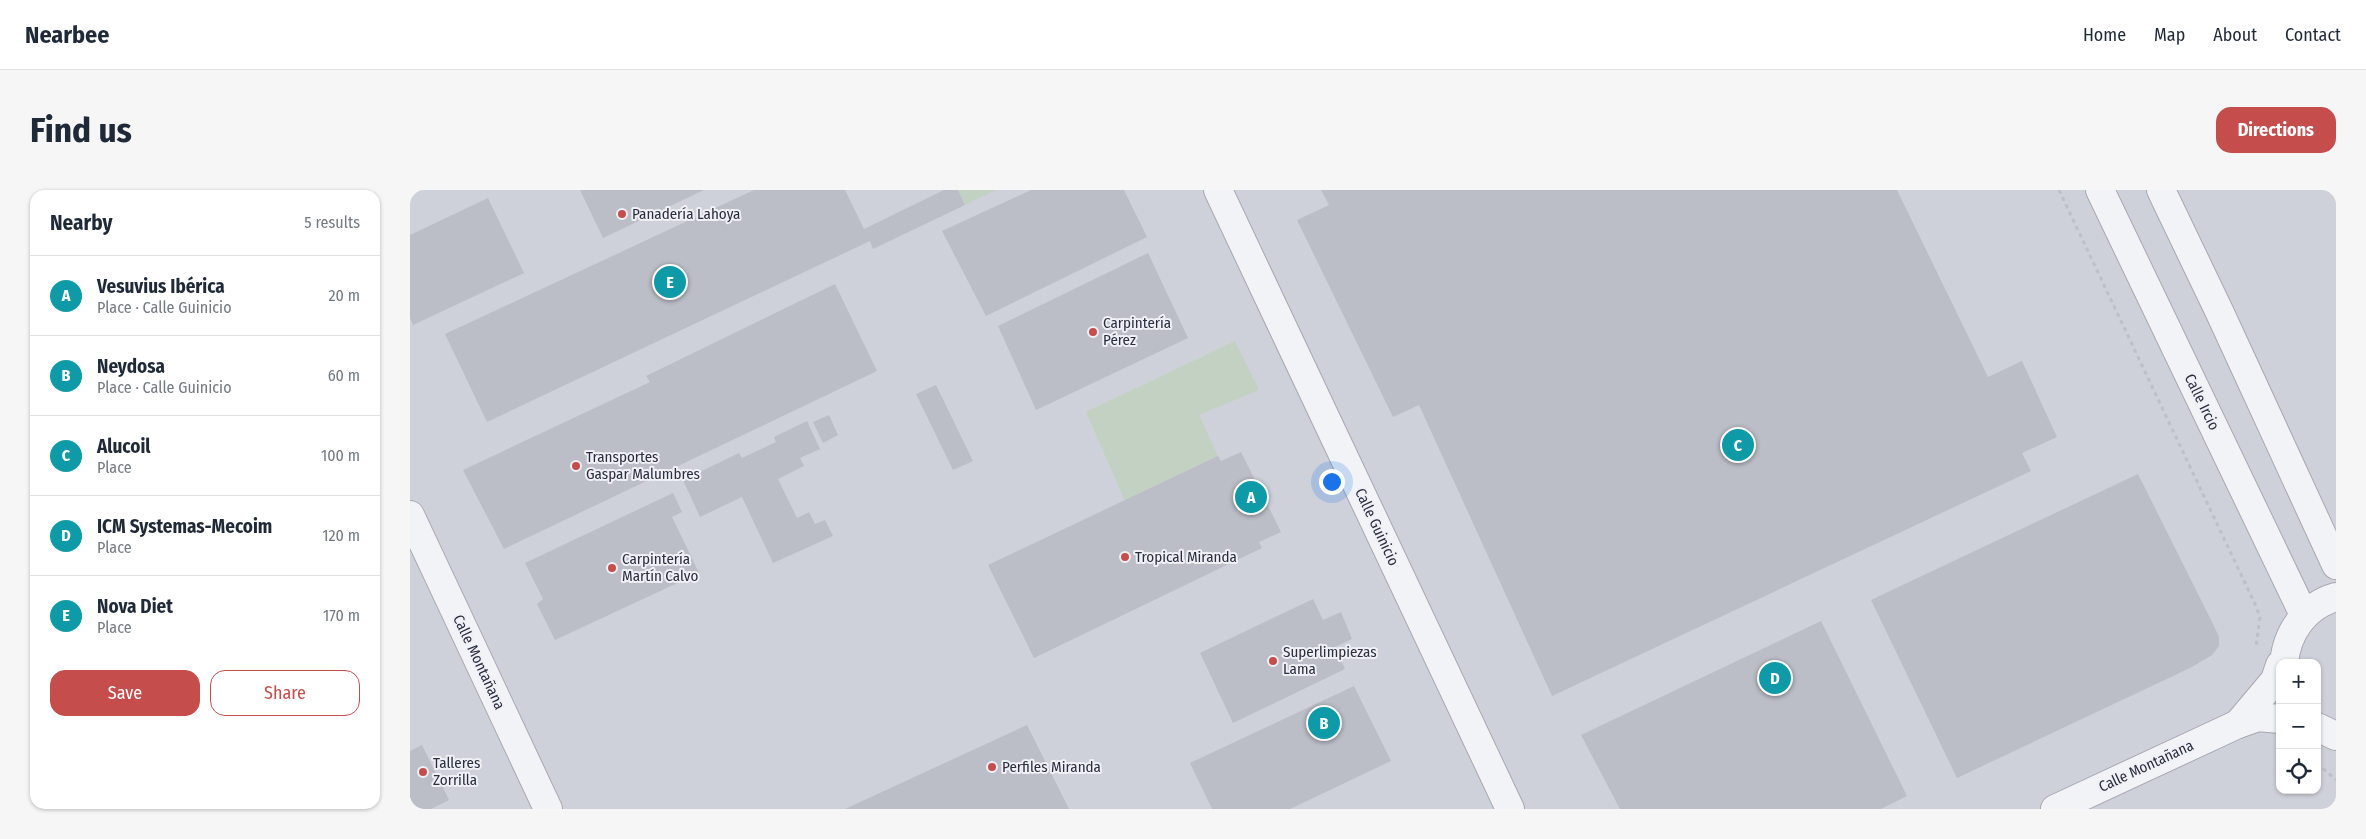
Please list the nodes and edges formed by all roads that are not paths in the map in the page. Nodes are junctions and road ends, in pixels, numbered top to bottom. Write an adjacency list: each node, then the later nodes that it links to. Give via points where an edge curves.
1 (1218, 190): 15 (street, Calle Guinicio)
2 (2100, 190): 7 (street, Calle Ircio)
3 (2161, 190): 5 (street)
4 (410, 515): 14 (street, Calle Montañana)
5 (2336, 565)
6 (2336, 597): 7 (street, Calle Montañana, via 2324,600)
7 (2304, 616): 8 (street, Calle Montañana, via 2293,630)
8 (2282, 659)
9 (2276, 677): 11 (street, Calle Montañana)
10 (2276, 719): 11 (street, Calle Montañana, via 2258,717)
11 (2238, 724): 16 (street, Calle Montañana)
12 (2321, 730): 13 (street)
13 (2336, 736)
14 (548, 809)
15 (1510, 809)
16 (2055, 809)

